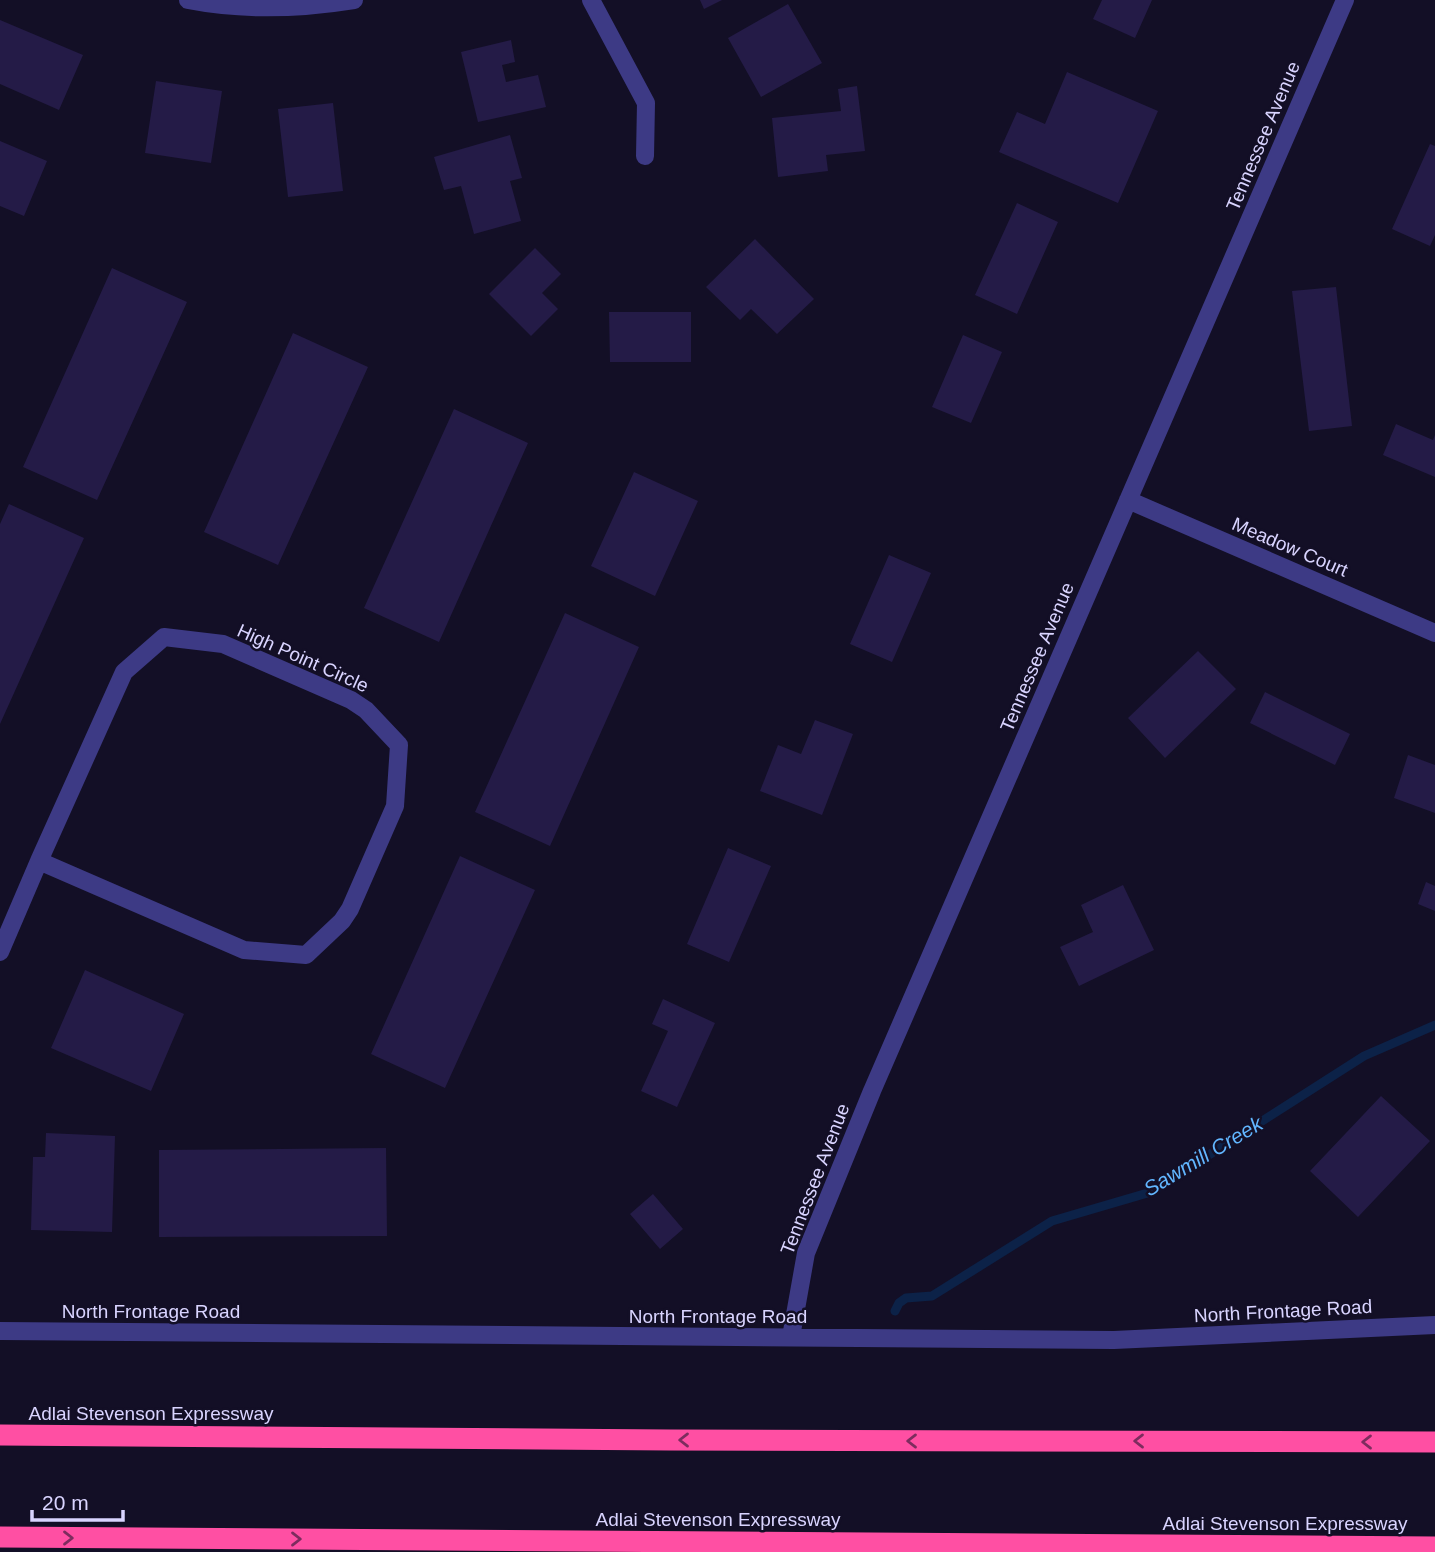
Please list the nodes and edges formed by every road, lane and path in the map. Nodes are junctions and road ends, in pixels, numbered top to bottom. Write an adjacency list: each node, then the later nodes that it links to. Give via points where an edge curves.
1 (188, 0): 2 (street, via 258,8)
2 (354, 0)
3 (591, 0): 5 (street, via 646,103)
4 (1345, 0): 6 (street, Tennessee Avenue)
5 (645, 156)
6 (1128, 500): 7 (street, Meadow Court); 12 (street, Tennessee Avenue, via 806,1253)
7 (1435, 633)
8 (39, 861): 8 (street, High Point Circle, via 124,672 164,637 223,644 351,700 399,745 395,806 350,909 306,955 244,950); 9 (street, High Point Circle)
9 (0, 952)
10 (1435, 1325): 12 (street, North Frontage Road, via 1114,1340)
11 (0, 1331): 12 (street, North Frontage Road)
12 (791, 1337)
13 (0, 1435): 14 (highway, Adlai Stevenson Expressway, one-way to 13)
14 (1435, 1442)
15 (0, 1537): 16 (highway, Adlai Stevenson Expressway, one-way to 16)
16 (1435, 1547)

